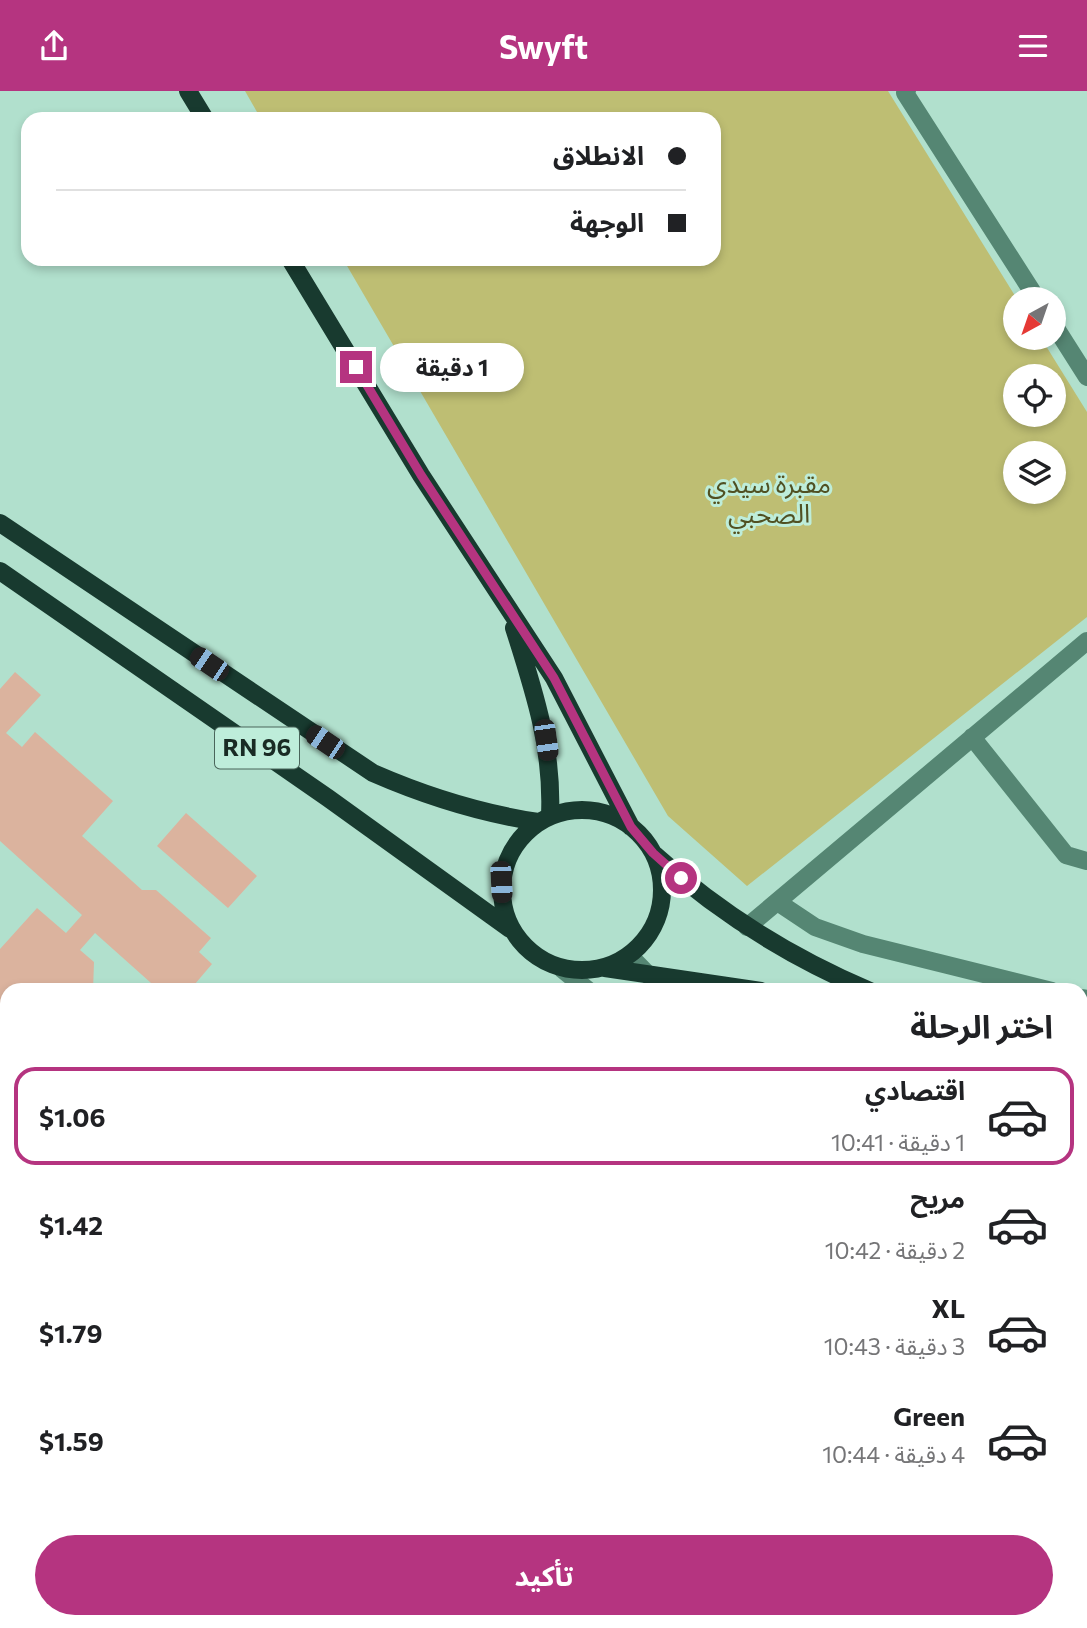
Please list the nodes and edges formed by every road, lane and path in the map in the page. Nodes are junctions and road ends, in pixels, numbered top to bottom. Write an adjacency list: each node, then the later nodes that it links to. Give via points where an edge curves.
1 (188, 91): 3 (main road)
2 (907, 91): 5 (street)
3 (201, 112)
4 (294, 266): 10 (main road)
5 (1029, 287)
6 (1066, 344): 7 (street)
7 (1087, 377)
8 (0, 523): 13 (main road, RN 96, via 373,773 481,813)
9 (0, 571): 19 (main road, RN 96)
10 (508, 608): 13 (main road, via 543,720 552,778); 14 (main road, via 554,678)
11 (1087, 641): 12 (street)
12 (972, 737): 16 (street, via 1066,855); 17 (street)
13 (544, 819): 14 (main road, via 571,810 592,810); 19 (main road, via 520,838 504,870 502,906)
14 (631, 827): 15 (main road)
15 (653, 853): 18 (main road); 20 (main road, via 662,879 662,905 652,930)
16 (1087, 861)
17 (779, 904): 18 (street); 28 (street, via 815,927 863,944)
18 (747, 927): 27 (main road)
19 (510, 929): 22 (main road, via 524,947)
20 (630, 955): 21 (main road); 23 (street)
21 (605, 968): 22 (main road); 23 (main road)
22 (562, 969): 24 (street)
23 (646, 972): 25 (street); 26 (main road)
24 (579, 983)
25 (656, 983)
26 (713, 983)
27 (853, 983)
28 (1020, 983)

